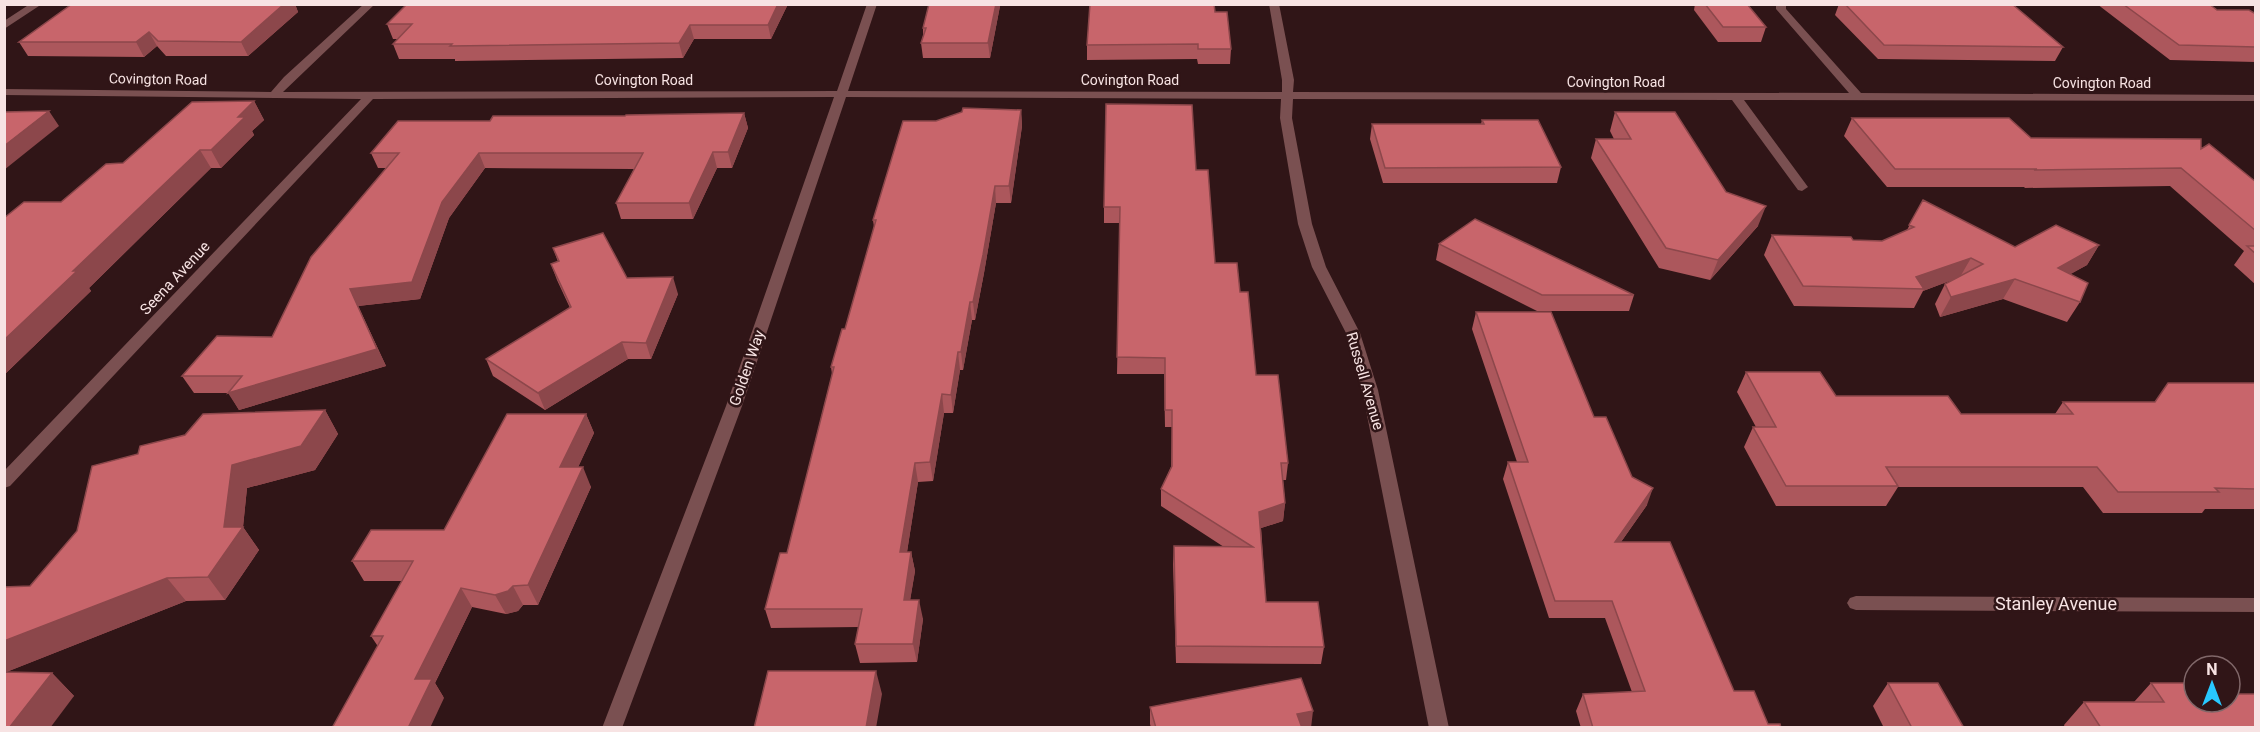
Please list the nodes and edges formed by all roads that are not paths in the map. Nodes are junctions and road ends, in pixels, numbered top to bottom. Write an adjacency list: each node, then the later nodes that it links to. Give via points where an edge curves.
1 (37, 4): 6 (street)
2 (370, 4): 9 (street)
3 (872, 4): 8 (street, Golden Way)
4 (1274, 4): 11 (street, Russell Avenue, via 1288,80)
5 (1781, 4): 13 (street, via 1781,9)
6 (4, 26)
7 (4, 92): 9 (street, Covington Road)
8 (840, 94): 10 (street, Covington Road); 11 (street, Covington Road); 19 (street, Golden Way, via 734,406)
9 (274, 95): 10 (street, Covington Road)
10 (370, 96): 16 (street, Seena Avenue)
11 (1287, 96): 12 (street, Covington Road); 20 (street, Russell Avenue, via 1286,118 1305,224 1319,267 1353,333 1370,390)
12 (1736, 98): 13 (street, Covington Road); 15 (street)
13 (1859, 98): 14 (street, Covington Road)
14 (2256, 99)
15 (1802, 187)
16 (4, 482)
17 (1856, 603): 18 (street, Stanley Avenue)
18 (2256, 605)
19 (612, 728)
20 (1439, 728)

